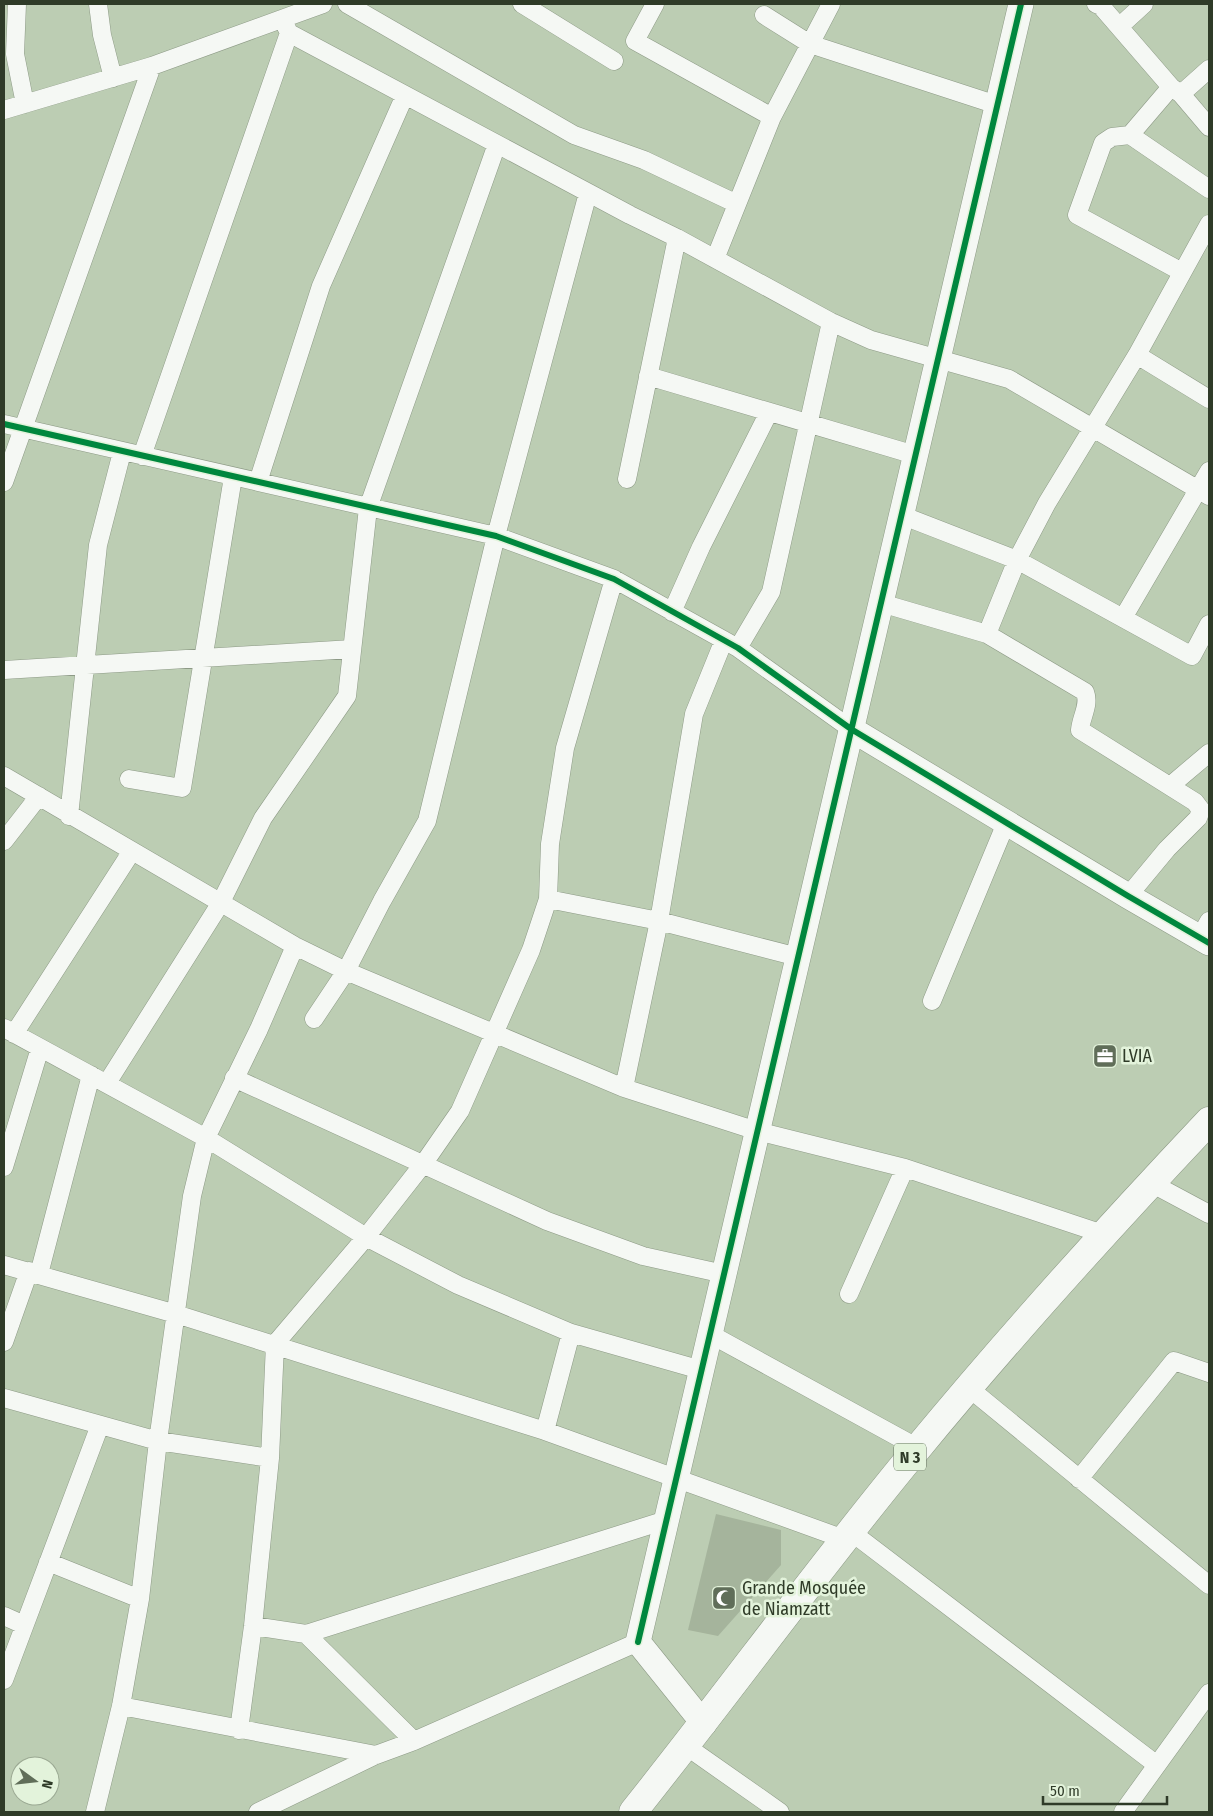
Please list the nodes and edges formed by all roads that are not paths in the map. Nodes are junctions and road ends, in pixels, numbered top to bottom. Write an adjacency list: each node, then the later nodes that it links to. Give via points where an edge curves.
1 (17, 4): 12 (street)
2 (98, 4): 19 (street)
3 (347, 4): 30 (street, via 574,135 644,160)
4 (522, 4): 16 (street)
5 (655, 4): 24 (street, via 635,41)
6 (831, 4): 15 (street)
7 (1021, 4): 22 (street)
8 (1099, 4): 14 (street)
9 (1144, 4): 14 (street)
10 (315, 5): 13 (street)
11 (764, 15): 15 (street)
12 (10, 22): 23 (street, via 15,54)
13 (286, 26): 17 (street); 21 (street); 47 (street)
14 (1120, 26): 20 (street)
15 (810, 44): 22 (street); 24 (street)
16 (614, 61)
17 (152, 66): 19 (street); 43 (street)
18 (1209, 69): 20 (street)
19 (113, 78): 23 (street)
20 (1176, 91): 25 (street); 26 (street)
21 (405, 95): 27 (street); 52 (street, via 321,286)
22 (997, 105): 37 (street)
23 (10, 112)
24 (772, 117): 30 (street)
25 (1209, 127)
26 (1130, 135): 28 (street); 34 (street, via 1112,137 1103,143 1077,216)
27 (497, 144): 29 (street); 54 (street)
28 (1209, 189)
29 (588, 193): 32 (street); 56 (street)
30 (735, 203): 33 (street)
31 (1209, 224): 34 (street)
32 (677, 238): 33 (street); 38 (street)
33 (715, 259): 35 (street)
34 (1182, 272): 36 (street)
35 (831, 322): 37 (street, via 871,340); 41 (street)
36 (1137, 355): 39 (street); 44 (street)
37 (938, 358): 44 (street, via 1009,379); 46 (street)
38 (648, 376): 40 (street); 50 (street)
39 (1209, 399)
40 (769, 412): 41 (street); 60 (street)
41 (808, 423): 46 (street); 64 (street, via 770,592)
42 (4, 424): 43 (street)
43 (22, 428): 45 (street); 51 (street)
44 (1093, 428): 53 (street); 57 (street, via 1046,503)
45 (122, 452): 47 (street); 67 (street, via 98,545)
46 (915, 455): 55 (street)
47 (142, 456): 49 (street)
48 (1209, 471): 53 (street)
49 (233, 477): 52 (street); 66 (street)
50 (627, 478)
51 (4, 482)
52 (258, 482): 54 (street)
53 (1204, 493): 61 (street)
54 (368, 508): 56 (street); 65 (street)
55 (901, 515): 57 (street); 59 (street)
56 (496, 536): 58 (street); 86 (street, via 426,821)
57 (1017, 560): 61 (street); 63 (street)
58 (614, 580): 60 (street); 80 (street, via 565,748 550,844)
59 (881, 603): 63 (street); 69 (street)
60 (672, 612): 64 (street)
61 (1124, 618): 62 (street, via 1192,656)
62 (1209, 624)
63 (987, 634): 73 (street, via 1085,692 1087,706 1080,730)
64 (731, 644): 69 (street); 82 (street, via 694,714)
65 (352, 649): 66 (street); 81 (street, via 347,696 264,818)
66 (202, 658): 67 (street); 72 (street, via 182,788)
67 (85, 665): 68 (street); 75 (street)
68 (4, 670)
69 (851, 729): 76 (street); 85 (street)
70 (1209, 753): 73 (street)
71 (4, 776): 74 (street)
72 (129, 779)
73 (1170, 786): 79 (street, via 1195,802 1201,810 1198,818)
74 (39, 796): 75 (street); 77 (street)
75 (69, 816): 78 (street)
76 (1006, 823): 79 (street); 87 (street)
77 (4, 841)
78 (132, 851): 81 (street); 89 (street)
79 (1128, 896): 83 (street)
80 (548, 900): 82 (street); 90 (street, via 531,950)
81 (220, 904): 84 (street); 93 (street)
82 (659, 921): 85 (street); 94 (street)
83 (1206, 934)
84 (295, 946): 86 (street); 92 (street)
85 (798, 957): 96 (street)
86 (346, 971): 88 (street); 90 (street)
87 (932, 1002)
88 (314, 1019)
89 (9, 1031): 91 (street)
90 (493, 1033): 94 (street); 98 (street, via 460,1111)
91 (40, 1048): 93 (street); 99 (street)
92 (234, 1078): 97 (street); 98 (street)
93 (99, 1080): 97 (street); 106 (street)
94 (624, 1088): 96 (street)
95 (1209, 1121): 101 (main road, N 3)
96 (757, 1131): 100 (street); 107 (street)
97 (206, 1138): 104 (street); 109 (street, via 192,1196)
98 (424, 1163): 104 (street); 107 (street, via 547,1221 643,1256)
99 (4, 1167)
100 (905, 1168): 103 (street); 108 (street)
101 (1151, 1183): 102 (street); 103 (main road, N 3)
102 (1209, 1214)
103 (1103, 1234): 116 (main road, N 3)
104 (366, 1237): 110 (street, via 458,1285); 113 (street)
105 (4, 1265): 106 (street)
106 (34, 1272): 109 (street); 112 (street)
107 (724, 1274): 111 (street)
108 (849, 1294)
109 (176, 1314): 113 (street); 120 (street)
110 (571, 1333): 114 (street); 119 (street)
111 (710, 1334): 114 (street); 121 (street)
112 (4, 1342)
113 (275, 1344): 119 (street); 122 (street)
114 (701, 1370): 123 (street)
115 (1209, 1373): 124 (street, via 1174,1361)
116 (969, 1388): 121 (main road, N 3); 124 (street)
117 (4, 1398): 118 (street)
118 (100, 1425): 120 (street); 127 (street)
119 (546, 1431): 123 (street)
120 (158, 1441): 122 (street); 129 (street)
121 (918, 1448): 126 (main road, N 3)
122 (270, 1458): 132 (street)
123 (676, 1478): 125 (street); 126 (street)
124 (1079, 1478): 128 (street)
125 (666, 1520): 133 (street); 134 (street)
126 (847, 1535): 138 (main road, N 3); 143 (street)
127 (48, 1562): 129 (street); 131 (street)
128 (1209, 1585)
129 (140, 1599): 137 (street)
130 (4, 1616): 131 (street)
131 (24, 1625): 135 (street)
132 (253, 1626): 133 (street); 139 (street)
133 (306, 1634): 140 (street)
134 (638, 1642): 138 (street); 140 (street)
135 (4, 1680)
136 (1209, 1693): 143 (street)
137 (121, 1706): 139 (street); 145 (street)
138 (704, 1724): 141 (main road, N 3)
139 (239, 1730): 142 (street)
140 (414, 1741): 142 (street)
141 (686, 1746): 144 (street); 147 (main road, N 3)
142 (376, 1755): 146 (street)
143 (1157, 1765): 148 (street)
144 (776, 1811)
145 (94, 1812)
146 (258, 1812)
147 (632, 1812)
148 (1123, 1812)

